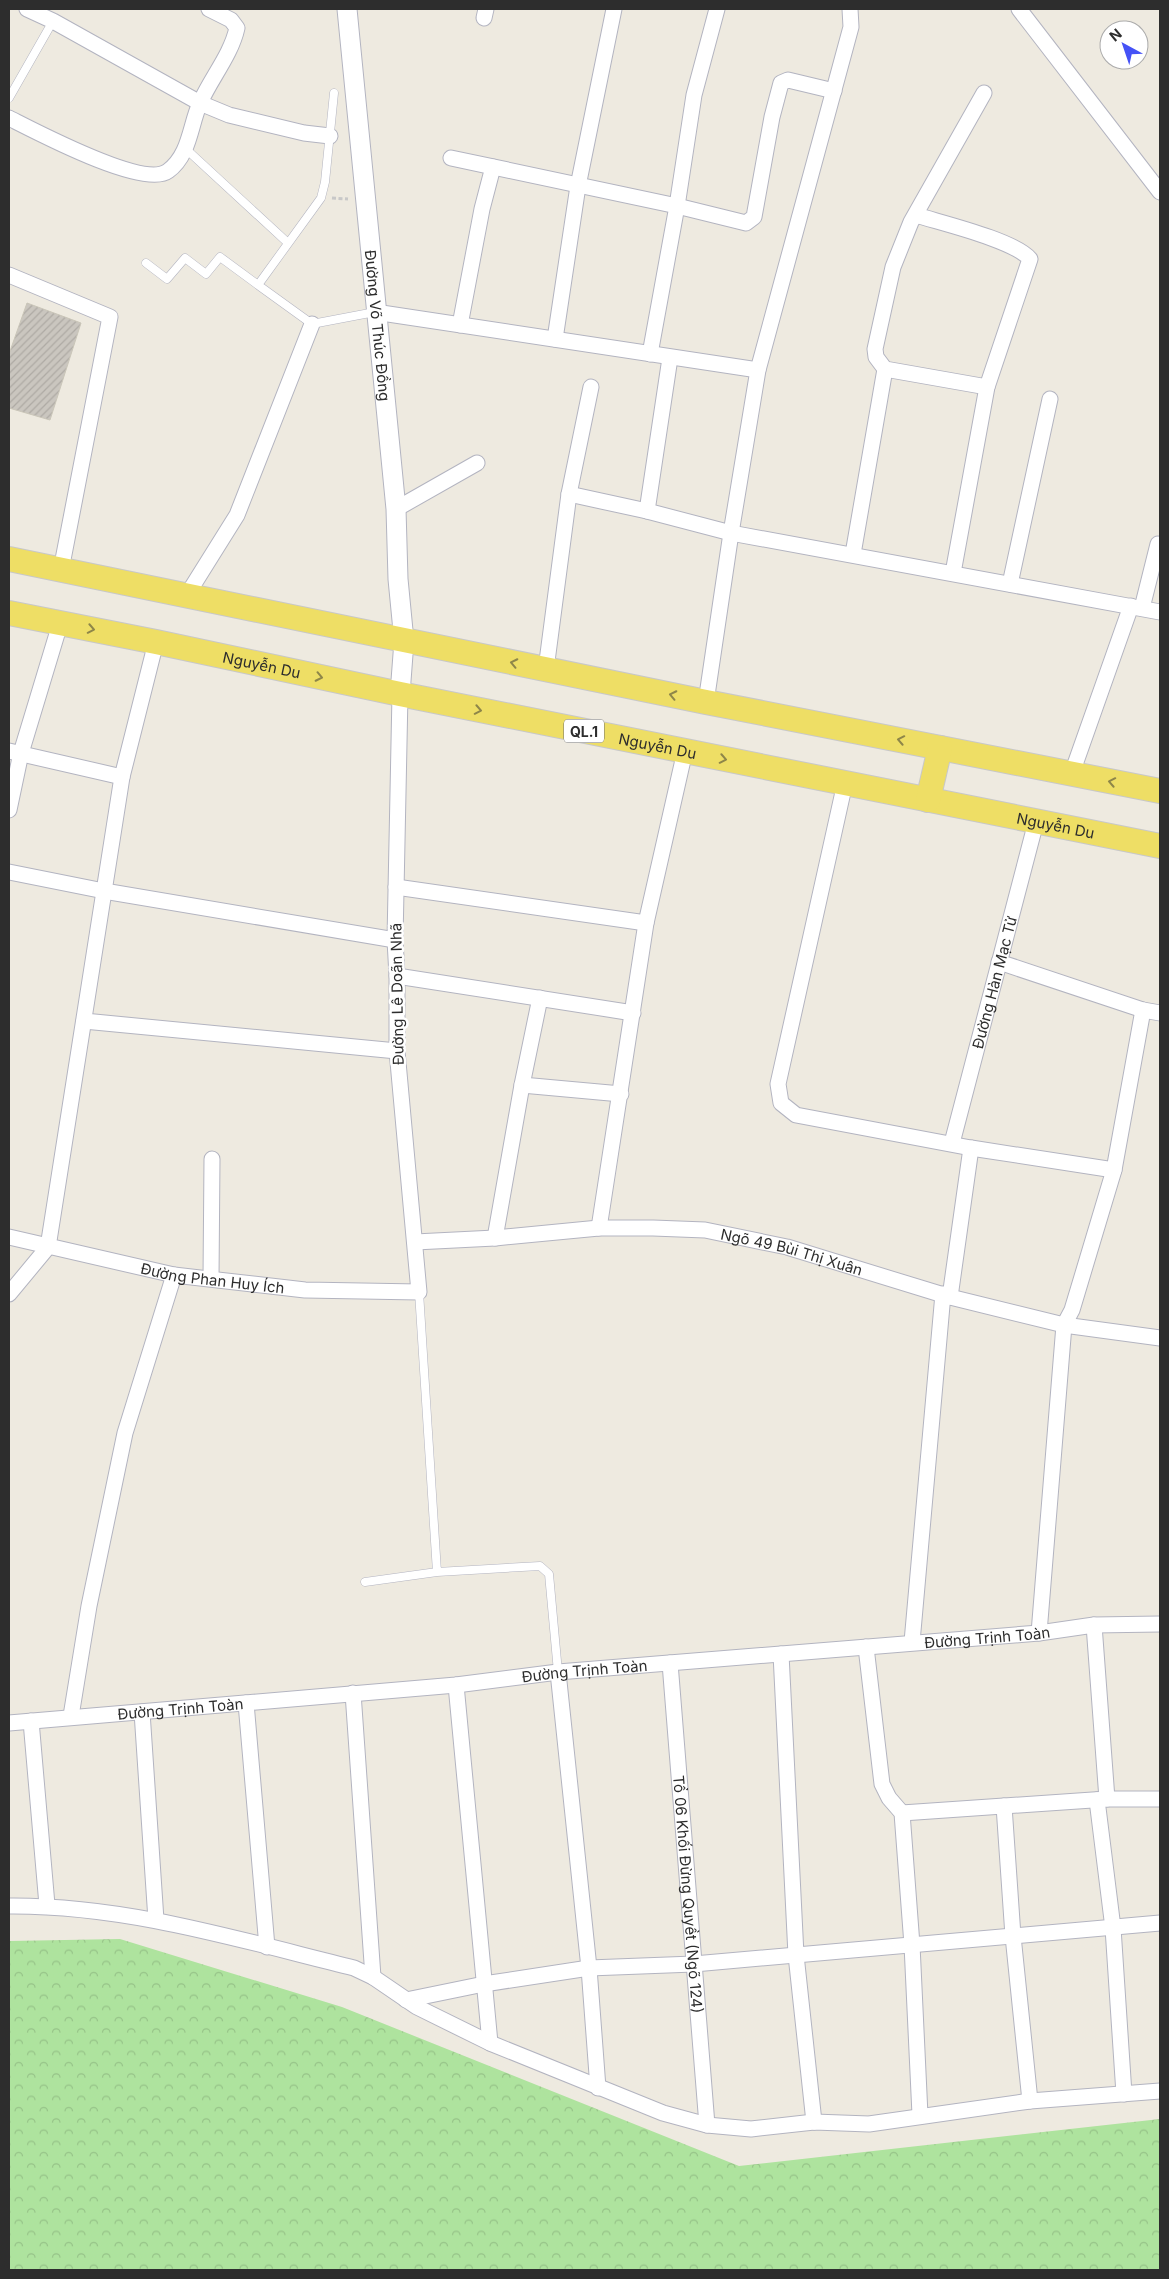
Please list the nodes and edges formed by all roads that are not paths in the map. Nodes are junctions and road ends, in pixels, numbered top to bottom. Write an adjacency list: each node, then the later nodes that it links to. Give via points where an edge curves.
1 (27, 9): 8 (street)
2 (209, 9): 13 (street, via 231,20 237,28 234,40)
3 (347, 9): 27 (street, Đường Võ Thúc Đồng)
4 (614, 9): 19 (street)
5 (717, 9): 21 (street, via 694,95)
6 (850, 9): 9 (street, via 851,27)
7 (1019, 9): 20 (street)
8 (53, 20): 12 (lane); 13 (street)
9 (834, 91): 21 (street, via 788,80 781,83 754,216 749,222); 34 (street)
10 (334, 93): 15 (lane)
11 (984, 93): 22 (street)
12 (9, 98)
13 (200, 103): 15 (street, via 229,115); 16 (street)
14 (9, 118): 16 (street, via 81,153 120,167 157,175 168,171)
15 (330, 136): 23 (lane, via 321,198)
16 (186, 149): 23 (lane)
17 (451, 158): 18 (street)
18 (493, 167): 19 (street); 29 (street)
19 (578, 186): 21 (street); 30 (street)
20 (1160, 192)
21 (677, 206): 31 (street)
22 (916, 215): 33 (street, via 893,267 877,334 875,352); 35 (street, via 1006,244 1030,259)
23 (288, 243): 26 (lane)
24 (146, 263): 26 (lane, via 167,279 185,258 206,274 220,257)
25 (9, 275): 46 (street, via 110,317)
26 (258, 285): 28 (lane)
27 (375, 312): 28 (lane); 29 (street); 40 (street, Đường Võ Thúc Đồng)
28 (312, 324): 49 (street, via 237,515)
29 (460, 325): 30 (street)
30 (555, 340): 31 (street)
31 (650, 354): 32 (street)
32 (670, 358): 34 (street); 41 (street)
33 (885, 369): 35 (street); 44 (street)
34 (758, 370): 42 (street)
35 (988, 387): 47 (street)
36 (591, 388): 39 (street)
37 (1050, 399): 48 (street)
38 (477, 463): 40 (street)
39 (569, 494): 41 (street); 56 (street)
40 (396, 509): 54 (street, Đường Võ Thúc Đồng)
41 (647, 511): 42 (street)
42 (731, 533): 44 (street); 58 (street)
43 (1158, 544): 50 (street)
44 (853, 554): 47 (street)
45 (9, 559): 46 (main road)
46 (61, 570): 49 (main road)
47 (953, 573): 48 (street)
48 (1010, 584): 50 (street)
49 (187, 595): 54 (main road)
50 (1136, 607): 51 (street); 62 (street)
51 (1160, 612)
52 (9, 613): 53 (main road, Nguyễn Du / QL.1)
53 (60, 624): 55 (main road, Nguyễn Du / QL.1, one-way to 55); 61 (street)
54 (404, 640): 56 (main road, one-way to 54); 57 (street, Đường Võ Thúc Đồng)
55 (156, 642): 57 (main road, Nguyễn Du / QL.1, one-way to 57); 63 (street)
56 (546, 670): 58 (main road, one-way to 56)
57 (400, 694): 60 (main road, Nguyễn Du / QL.1, one-way to 60); 71 (street, Đường Lê Doãn Nhã)
58 (706, 702): 59 (main road, one-way to 58)
59 (940, 748): 62 (main road); 66 (main road)
60 (685, 751): 64 (main road, Nguyễn Du / QL.1, one-way to 64); 73 (street)
61 (15, 752): 63 (street); 67 (street)
62 (1072, 774): 65 (main road, one-way to 62)
63 (122, 777): 72 (street)
64 (845, 783): 66 (main road, Nguyễn Du / QL.1); 85 (street, via 778,1093 782,1103 796,1115)
65 (1160, 791)
66 (928, 800): 68 (main road, Nguyễn Du / QL.1)
67 (9, 810)
68 (1036, 822): 69 (main road, Nguyễn Du / QL.1); 75 (street, Đường Hàn Mạc Tử)
69 (1160, 846)
70 (9, 872): 72 (street)
71 (396, 887): 73 (street); 74 (street, Đường Lê Doãn Nhã)
72 (104, 891): 74 (street); 81 (street)
73 (646, 923): 79 (street)
74 (395, 940): 76 (street, Đường Lê Doãn Nhã)
75 (999, 962): 78 (street); 85 (street, Đường Hàn Mạc Tử)
76 (397, 976): 77 (street); 82 (street, Đường Lê Doãn Nhã)
77 (540, 998): 79 (street); 83 (street)
78 (1143, 1010): 80 (street); 88 (street)
79 (633, 1013): 84 (street)
80 (1160, 1013)
81 (84, 1021): 82 (street); 93 (street)
82 (397, 1051): 92 (street, Đường Lê Doãn Nhã)
83 (522, 1084): 84 (street); 91 (street)
84 (621, 1094): 89 (street)
85 (952, 1143): 86 (street)
86 (972, 1148): 88 (street); 98 (street)
87 (212, 1159): 95 (street)
88 (1114, 1170): 99 (street, via 1072,1310)
89 (599, 1228): 91 (street, Ngõ 49 Bùi Thị Xuân); 98 (street, Ngõ 49 Bùi Thị Xuân, via 706,1230 737,1235)
90 (9, 1238): 93 (street, Đường Phan Huy Ích)
91 (496, 1238): 92 (street, Ngõ 49 Bùi Thị Xuân)
92 (414, 1242): 96 (street, Đường Lê Doãn Nhã)
93 (48, 1246): 94 (street, Đường Phan Huy Ích); 97 (street)
94 (174, 1274): 95 (street, Đường Phan Huy Ích); 115 (street, via 124,1433 89,1606)
95 (211, 1278): 96 (street, Đường Phan Huy Ích, via 305,1290)
96 (419, 1292): 101 (lane)
97 (9, 1294)
98 (947, 1296): 99 (street, Ngõ 49 Bùi Thị Xuân); 106 (street)
99 (1064, 1325): 100 (street, Ngõ 49 Bùi Thị Xuân); 105 (street)
100 (1160, 1338)
101 (437, 1572): 102 (lane); 110 (lane, via 536,1565 545,1569 549,1574)
102 (365, 1582)
103 (1160, 1624): 104 (street, Đường Trịnh Toàn)
104 (1094, 1625): 105 (street, Đường Trịnh Toàn); 118 (street)
105 (1039, 1633): 106 (street, Đường Trịnh Toàn)
106 (912, 1642): 107 (street, Đường Trịnh Toàn)
107 (866, 1647): 108 (street, Đường Trịnh Toàn); 121 (street, via 882,1784)
108 (780, 1654): 109 (street, Đường Trịnh Toàn); 130 (street)
109 (670, 1663): 110 (street, Đường Trịnh Toàn); 131 (street, Tổ 06 Khối Đừng Quyềt (Ngõ 124))
110 (558, 1672): 111 (street, Đường Trịnh Toàn); 132 (street)
111 (456, 1685): 112 (street, Đường Trịnh Toàn); 134 (street)
112 (353, 1693): 113 (street, Đường Trịnh Toàn); 133 (street)
113 (246, 1703): 114 (street, Đường Trịnh Toàn); 129 (street)
114 (142, 1712): 115 (street, Đường Trịnh Toàn); 124 (street)
115 (71, 1716): 116 (street, Đường Trịnh Toàn)
116 (31, 1721): 117 (street, Đường Trịnh Toàn); 123 (street)
117 (9, 1722)
118 (1102, 1799): 119 (street); 120 (street); 126 (street)
119 (1160, 1799)
120 (1004, 1806): 121 (street); 127 (street)
121 (902, 1813): 128 (street)
122 (9, 1906): 123 (street)
123 (47, 1906): 124 (street)
124 (156, 1920): 129 (street)
125 (1160, 1922): 126 (street)
126 (1113, 1928): 127 (street); 139 (street)
127 (1013, 1936): 128 (street); 140 (street)
128 (912, 1945): 130 (street); 141 (street)
129 (267, 1947): 133 (street, via 354,1968)
130 (796, 1955): 131 (street); 142 (street)
131 (694, 1964): 132 (street); 143 (street, Tổ 06 Khối Đừng Quyềt (Ngõ 124))
132 (589, 1968): 134 (street); 137 (street)
133 (373, 1977): 135 (street)
134 (484, 1984): 135 (street); 136 (street)
135 (406, 2000): 136 (street)
136 (490, 2044): 137 (street)
137 (598, 2088): 143 (street, via 663,2113)
138 (1160, 2091): 139 (street)
139 (1124, 2094): 140 (street)
140 (1030, 2101): 141 (street)
141 (920, 2115): 142 (street, via 869,2124)
142 (814, 2122): 143 (street, via 752,2129)
143 (707, 2125)

